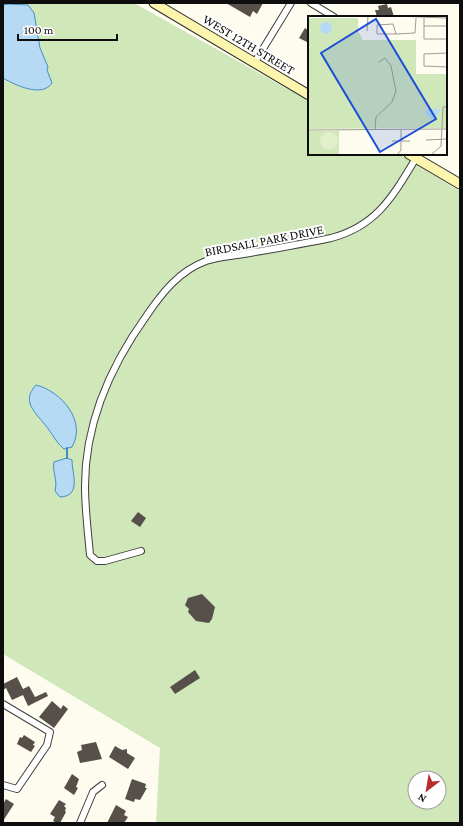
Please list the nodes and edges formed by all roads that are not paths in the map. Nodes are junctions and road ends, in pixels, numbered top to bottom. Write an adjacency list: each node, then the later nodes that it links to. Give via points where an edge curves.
1 (154, 3): 5 (main road, WEST 12TH STREET)
2 (291, 3): 5 (street)
3 (311, 3): 4 (street)
4 (332, 16)
5 (255, 62): 6 (main road, WEST 12TH STREET)
6 (308, 93)
7 (413, 156): 8 (main road); 9 (street, BIRDSALL PARK DRIVE, via 397,191 375,216 357,228 331,238 206,261 170,284 144,318 119,358 98,404 87,456 85,485 90,555 97,561 105,561)
8 (460, 184)
9 (141, 551)
10 (3, 704): 11 (street, via 50,732 48,745 17,789)
11 (3, 785)
12 (102, 785): 13 (street, via 93,792)
13 (80, 823)

